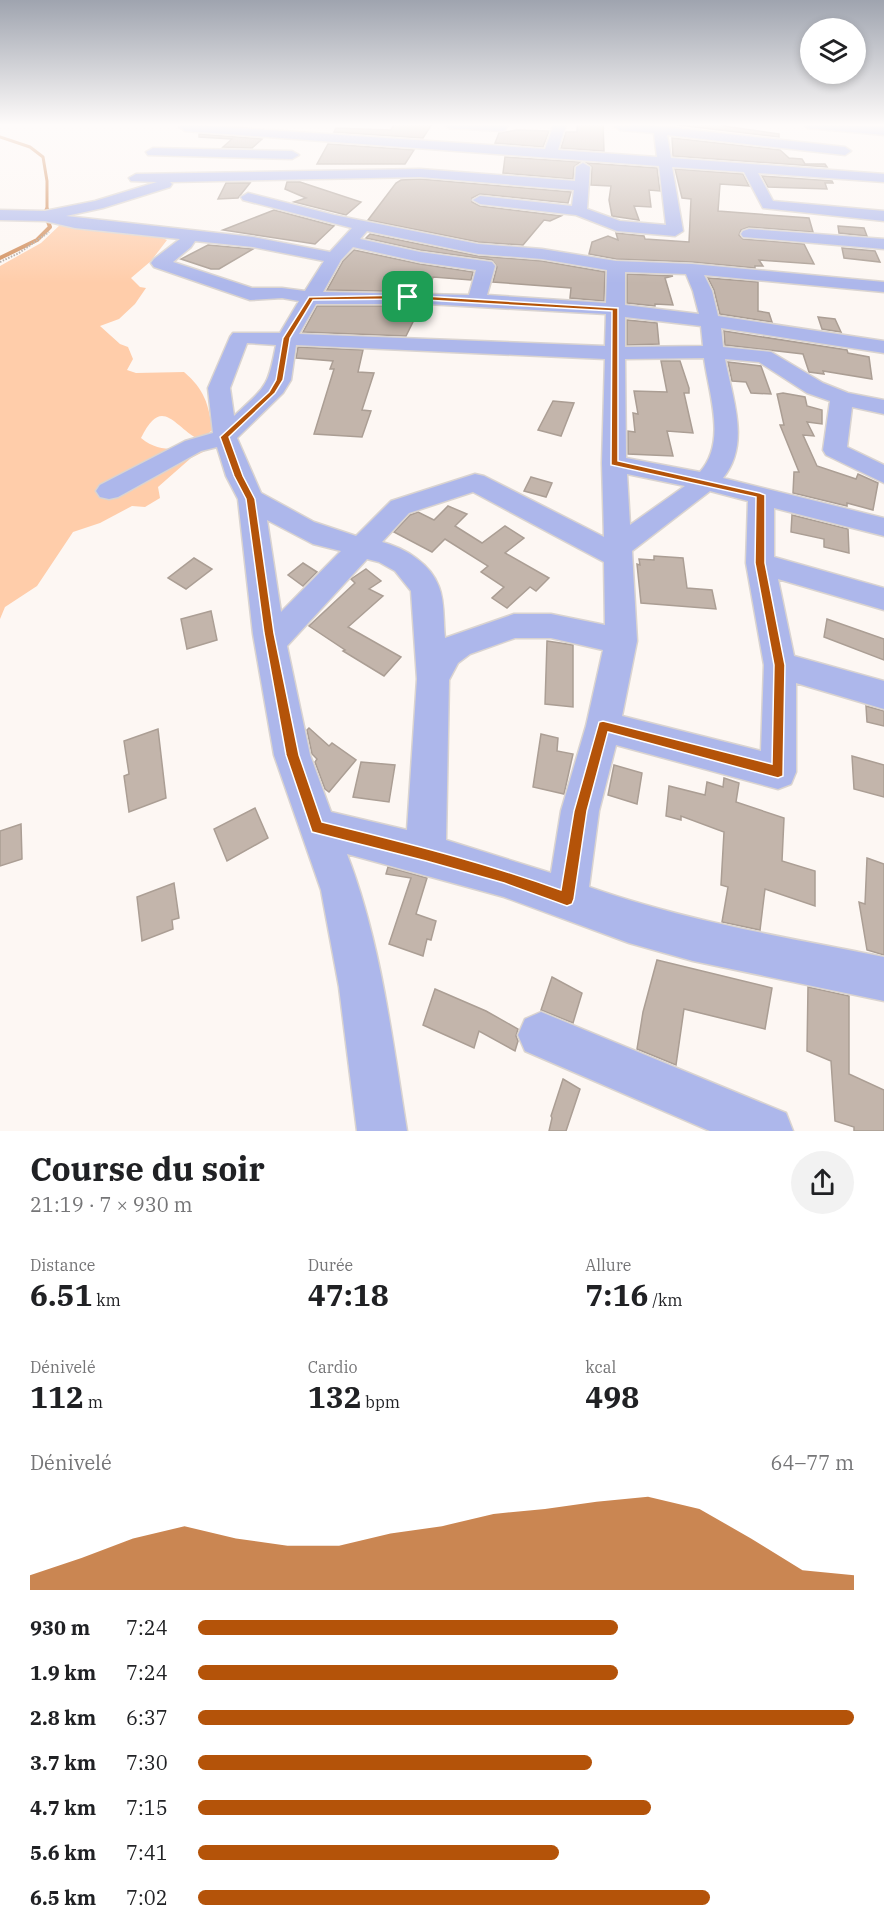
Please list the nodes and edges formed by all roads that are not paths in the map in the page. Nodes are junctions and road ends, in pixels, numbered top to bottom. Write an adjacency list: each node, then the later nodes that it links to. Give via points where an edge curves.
1 (236, 177): 9 (street)
2 (415, 177): 11 (street)
3 (491, 177): 10 (street)
4 (581, 177): 12 (street)
5 (667, 177): 16 (street, via 675,231 617,226)
6 (754, 177): 19 (street, via 768,205)
7 (844, 177): 19 (street)
8 (136, 178): 9 (street); 13 (street)
9 (186, 178): 13 (street)
10 (495, 178): 12 (street); 16 (street, via 476,205)
11 (410, 186)
12 (580, 186): 16 (street)
13 (133, 195): 20 (street)
14 (248, 197): 21 (street)
15 (0, 206): 17 (street)
16 (579, 211)
17 (17, 214): 18 (street); 20 (street)
18 (0, 215)
19 (884, 215)
20 (53, 218): 23 (street)
21 (363, 225): 24 (street); 27 (street, via 478,249)
22 (749, 234): 25 (street)
23 (191, 236): 26 (street, via 253,242); 30 (street, via 160,263 250,294 282,293)
24 (348, 241): 26 (street); 31 (street, via 486,266)
25 (884, 244)
26 (334, 258): 30 (street)
27 (616, 266): 28 (street); 32 (street)
28 (692, 269): 29 (street); 33 (street, via 702,285)
29 (884, 287)
30 (311, 298): 31 (street); 34 (street)
31 (476, 301): 32 (street)
32 (616, 309): 33 (street); 37 (street)
33 (711, 321): 35 (street); 36 (street)
34 (286, 338): 37 (street); 40 (street, via 282,371 272,393); 40 (street, via 240,337 219,388)
35 (884, 347)
36 (714, 352): 37 (street); 38 (street, via 764,356 815,388); 43 (street, via 725,433 724,456)
37 (615, 353): 41 (street)
38 (842, 398): 39 (street); 42 (street, via 835,450)
39 (884, 407)
40 (225, 437): 44 (street, via 193,446); 46 (street)
41 (614, 463): 43 (street); 49 (street)
42 (884, 475)
43 (707, 482): 45 (street); 49 (street)
44 (109, 491)
45 (760, 495): 47 (street); 50 (street)
46 (251, 499): 48 (street, via 323,537); 53 (street)
47 (884, 527)
48 (363, 546): 49 (street, via 400,507 476,482); 53 (street); 55 (street, via 405,564 425,588)
49 (618, 552): 52 (street)
50 (760, 563): 51 (street); 54 (street)
51 (884, 599)
52 (621, 641): 55 (street, via 551,626 514,626 459,645 447,654); 57 (street)
53 (271, 642): 58 (street, via 292,755)
54 (780, 665): 56 (street); 57 (street, via 778,772)
55 (433, 679): 59 (street)
56 (884, 696)
57 (603, 726): 60 (street, via 580,811)
58 (317, 827): 59 (street); 63 (street, via 341,890 361,987)
59 (426, 854): 60 (street)
60 (567, 899): 61 (street, via 693,940)
61 (884, 979)
62 (541, 1035): 64 (street)
63 (382, 1131)
64 (768, 1131)

